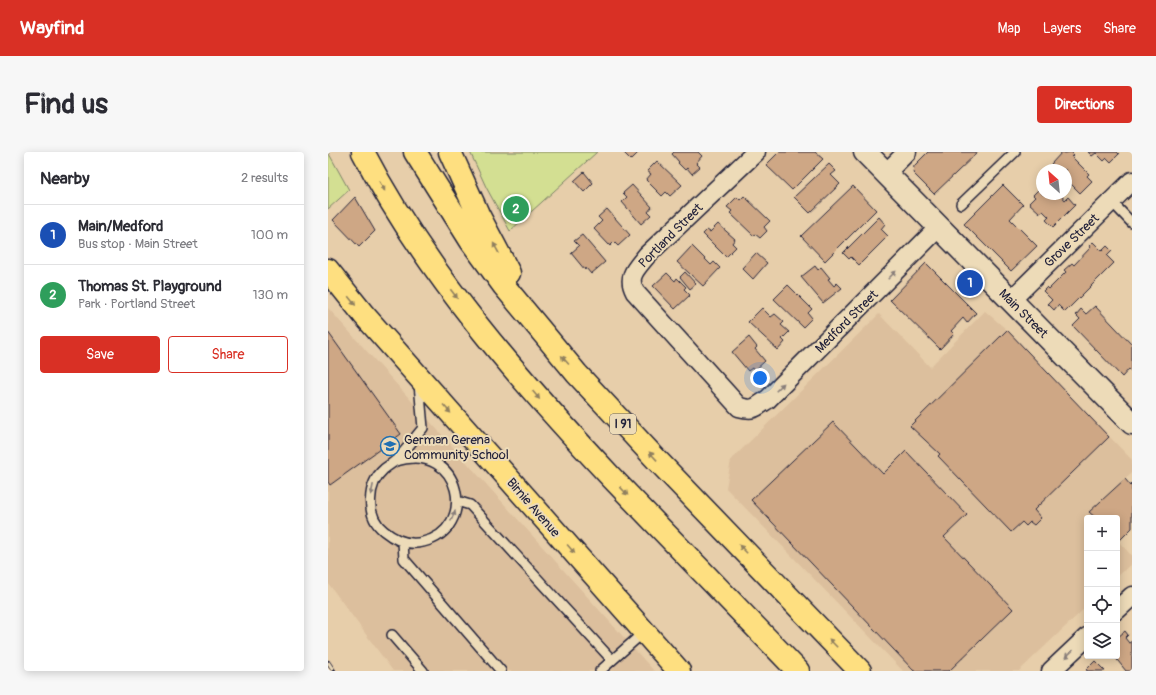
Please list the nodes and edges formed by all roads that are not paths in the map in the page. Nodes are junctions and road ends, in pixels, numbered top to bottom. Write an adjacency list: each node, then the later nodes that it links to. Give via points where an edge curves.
1 (363, 152): 33 (main road, one-way to 33, via 388,198 432,263 506,360 584,448)
2 (415, 152): 16 (main road, I 91, via 471,241)
3 (450, 152): 16 (main road, one-way to 3, via 491,240)
4 (756, 152): 18 (street, Portland Street, via 647,255 633,274 631,284 635,292 723,391 739,407)
5 (865, 152): 8 (main road, Main Street)
6 (907, 152): 8 (street)
7 (1015, 152): 11 (lane)
8 (886, 173): 13 (main road, Main Street)
9 (1132, 181): 10 (street, Grove Street)
10 (1111, 201): 12 (lane); 15 (street, Grove Street)
11 (961, 204)
12 (1132, 223)
13 (939, 227): 15 (main road, Main Street); 18 (street, Medford Street, one-way to 13, via 768,399)
14 (328, 270): 17 (main road, Birnie Avenue, one-way to 17)
15 (1011, 300): 19 (main road, Main Street)
16 (541, 332): 34 (main road, I 91, one-way to 16, via 620,422)
17 (418, 376): 20 (lane, via 423,428); 25 (main road, Birnie Avenue, one-way to 25)
18 (749, 410)
19 (1132, 423)
20 (396, 461): 21 (lane, via 406,457 422,457 434,462 446,471 455,486); 22 (lane, one-way to 22, via 383,469 374,481 370,504 374,519 380,528 392,538)
21 (457, 501): 22 (lane, one-way to 21, via 422,542 440,535 449,525 456,511); 28 (lane, via 470,505)
22 (403, 542): 30 (lane, via 404,559)
23 (1132, 596): 24 (street)
24 (1120, 607)
25 (644, 632): 28 (lane); 32 (main road, Birnie Avenue)
26 (392, 635): 29 (lane)
27 (1084, 641): 35 (street, one-way to 35)
28 (612, 660): 31 (lane)
29 (423, 671)
30 (501, 671)
31 (600, 671)
32 (679, 671)
33 (798, 671)
34 (860, 671)
35 (1051, 671)

